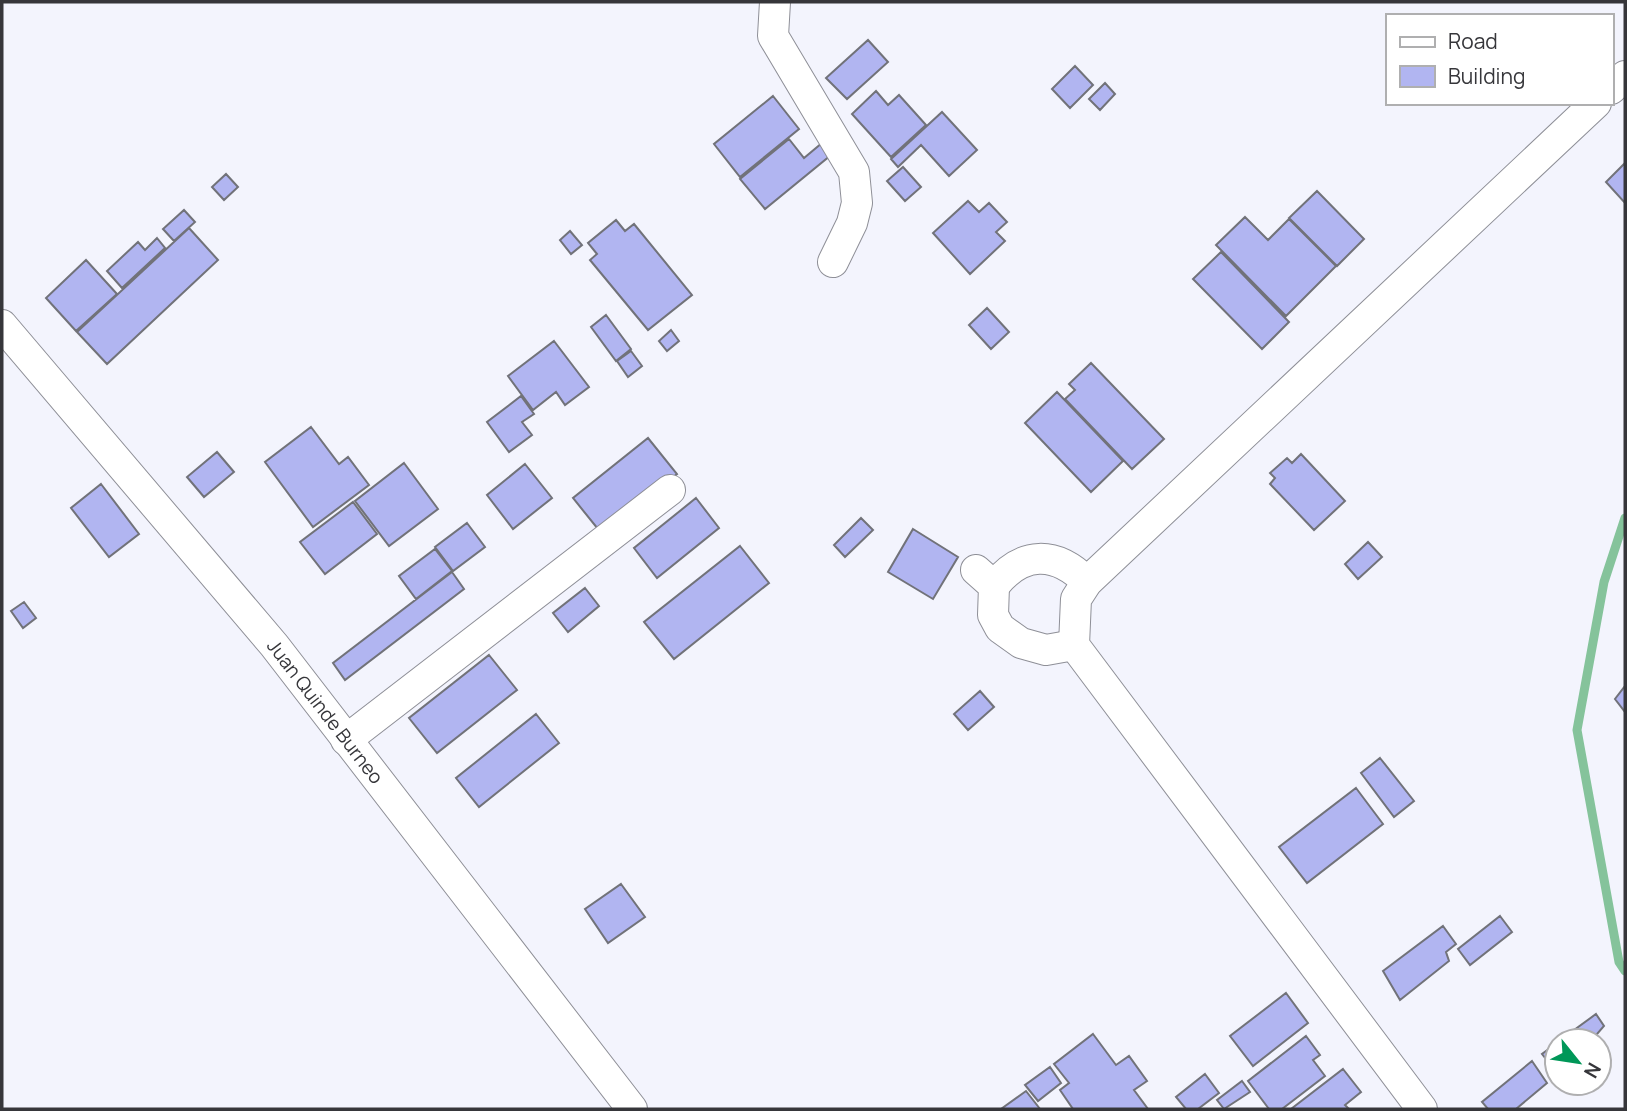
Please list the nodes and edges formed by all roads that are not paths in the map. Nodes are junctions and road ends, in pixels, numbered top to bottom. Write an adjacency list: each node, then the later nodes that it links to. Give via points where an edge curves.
1 (775, 2): 3 (street, via 773,36 854,172 857,204)
2 (1594, 105): 6 (street)
3 (833, 262)
4 (2, 326): 8 (street, Juan Quinde Burneo, via 274,645)
5 (670, 490): 8 (street)
6 (1087, 582): 7 (street, via 1076,599); 7 (street, via 1056,560 1030,559 985,578 1000,628 1021,643 1046,650)
7 (1074, 645): 10 (street)
8 (346, 740): 9 (street, Juan Quinde Burneo)
9 (632, 1109)
10 (1422, 1109)

